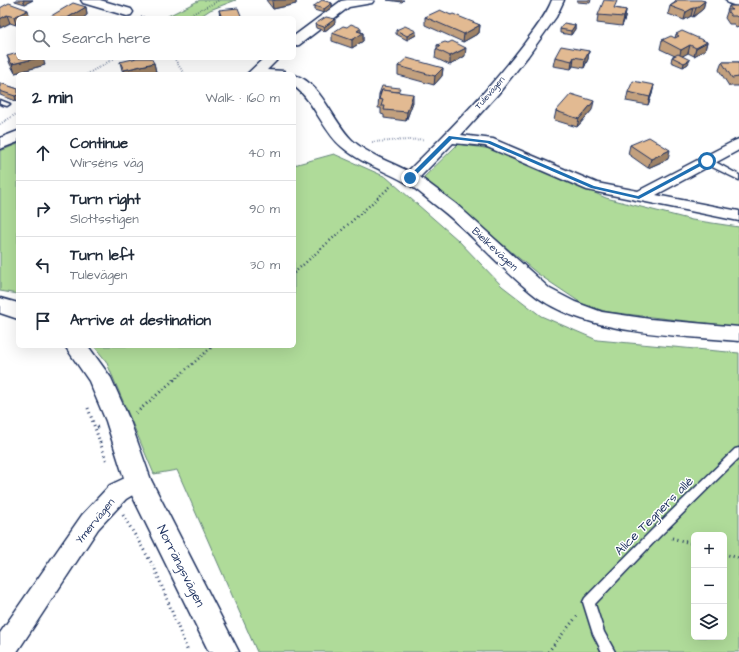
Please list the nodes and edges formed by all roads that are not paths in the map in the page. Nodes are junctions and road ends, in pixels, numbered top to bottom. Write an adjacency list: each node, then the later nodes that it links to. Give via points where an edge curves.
1 (87, 0): 7 (street)
2 (368, 0): 5 (street)
3 (558, 0): 13 (street, Tulevägen, via 523,55)
4 (732, 0): 6 (street)
5 (347, 2): 8 (street)
6 (739, 3)
7 (127, 12)
8 (296, 40)
9 (270, 60): 10 (street)
10 (257, 72)
11 (296, 81): 17 (street, Bielkevägen, via 307,89 347,144 367,157)
12 (16, 137): 14 (street)
13 (450, 138): 17 (street, Tulevägen); 19 (street, via 488,142 593,187)
14 (0, 144)
15 (737, 147): 16 (street)
16 (707, 161): 18 (lane); 19 (street)
17 (407, 176): 23 (street, Bielkevägen, via 450,208 544,293 568,307 600,318 643,325)
18 (739, 178)
19 (639, 197): 20 (street)
20 (739, 216)
21 (0, 305): 22 (street)
22 (16, 310)
23 (739, 334)
24 (77, 348): 26 (street, via 99,378 118,421)
25 (739, 452): 29 (lane, Alice Tegners allé, via 589,602 599,634)
26 (138, 481): 27 (street, Ymervägen, via 118,492 90,522); 28 (street, Norrängsvägen)
27 (2, 652)
28 (224, 652)
29 (609, 652)

